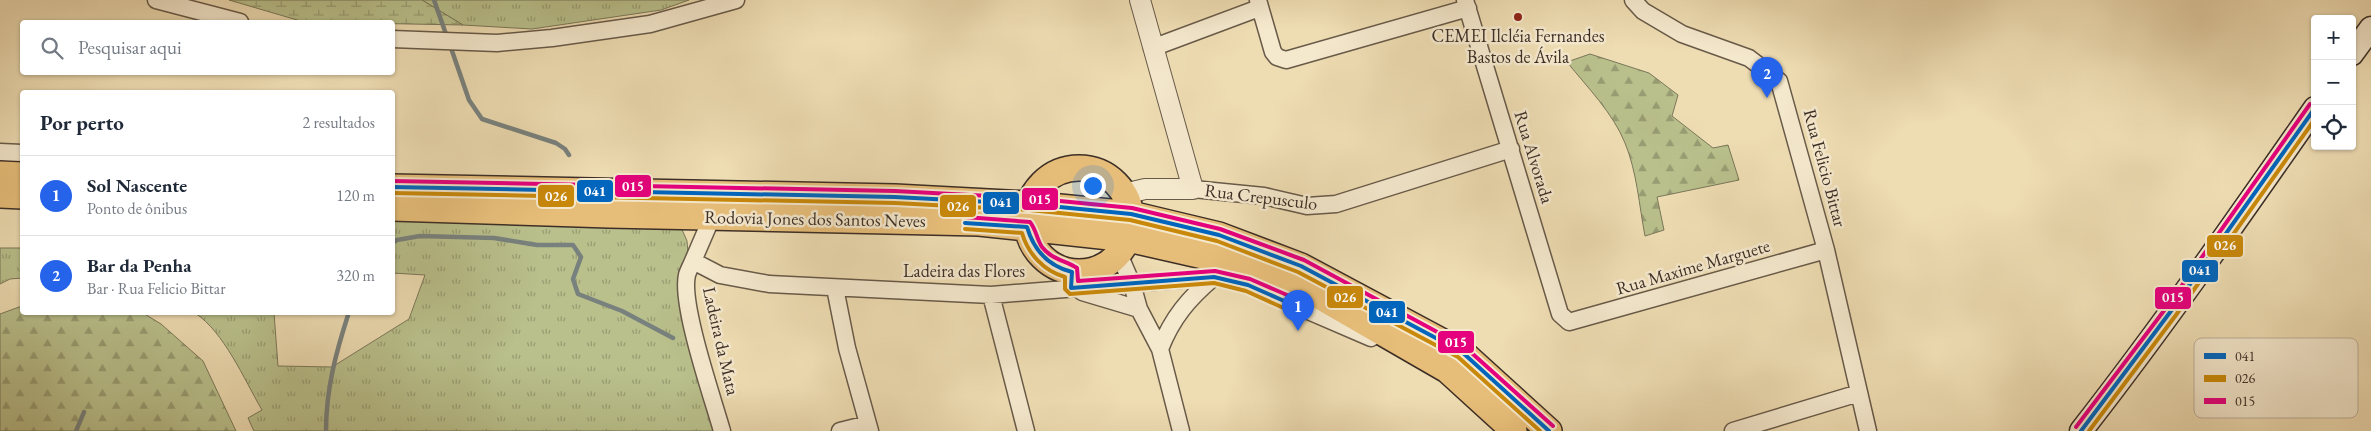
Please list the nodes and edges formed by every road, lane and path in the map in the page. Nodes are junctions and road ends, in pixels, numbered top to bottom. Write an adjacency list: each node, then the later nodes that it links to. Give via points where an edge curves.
1 (156, 0): 7 (street)
2 (736, 0): 9 (street, via 650,24 552,38 497,43)
3 (1140, 0): 10 (street)
4 (1634, 0): 27 (street, Rua Felicio Bittar, via 1643,11 1682,34 1749,58 1778,81)
5 (1259, 4): 6 (street, via 1273,52 1286,60); 10 (street)
6 (1466, 4): 13 (street, Rua Alvorada)
7 (232, 20)
8 (2371, 28): 11 (main road)
9 (395, 39)
10 (1152, 48): 19 (street)
11 (2356, 49)
12 (2311, 114): 48 (main road, via 2141,354)
13 (1511, 149): 19 (street, Rua Crepusculo, via 1336,204 1307,206 1264,196); 35 (street, Rua Alvorada, via 1560,314)
14 (0, 152): 15 (street)
15 (20, 153)
16 (0, 174): 17 (main road)
17 (20, 175)
18 (395, 187): 24 (main road, Rodovia Jones dos Santos Neves, via 895,197)
19 (1193, 189): 22 (street, Rua Crepusculo, via 1145,189)
20 (0, 195): 21 (main road)
21 (20, 196)
22 (1127, 204): 24 (main road, Rodovia Jones dos Santos Neves); 24 (main road, via 1113,181 1103,174 1075,168 1058,173 1037,190); 26 (main road); 45 (main road, Rodovia Jones dos Santos Neves, via 1301,266 1462,352)
23 (395, 208): 25 (main road, Rodovia Jones dos Santos Neves)
24 (1028, 216): 25 (main road, Rodovia Jones dos Santos Neves, via 979,223); 26 (main road, Rodovia Jones dos Santos Neves); 30 (main road, via 1034,247)
25 (712, 217): 28 (street)
26 (1123, 246): 30 (main road, via 1100,268); 31 (street); 37 (main road, Rodovia Jones dos Santos Neves, via 1212,258 1292,280)
27 (1826, 250): 35 (street, Rua Maxime Marguete); 38 (street, Rua Felicio Bittar)
28 (694, 261): 32 (street, Ladeira das Flores, via 729,278); 40 (street, Ladeira da Mata, via 687,276 687,290 699,352)
29 (1214, 277): 31 (street, Ladeira das Flores); 36 (street, via 1178,312); 37 (street, Ladeira das Flores, via 1248,285)
30 (1071, 280): 31 (street, Ladeira das Flores); 33 (street, Ladeira das Flores); 34 (street)
31 (1132, 284): 34 (street)
32 (835, 288): 33 (street, Ladeira das Flores); 39 (street, via 847,348)
33 (991, 295): 42 (street)
34 (1139, 309): 36 (street)
35 (1570, 322)
36 (1160, 349): 43 (street)
37 (1447, 370): 44 (main road, Rodovia Jones dos Santos Neves)
38 (1858, 393): 46 (street); 47 (street, Rua Felicio Bittar)
39 (869, 427): 41 (street)
40 (722, 431)
41 (840, 431)
42 (1026, 431)
43 (1181, 431)
44 (1514, 431)
45 (1549, 431)
46 (1733, 431)
47 (1868, 431)
48 (2081, 431)

